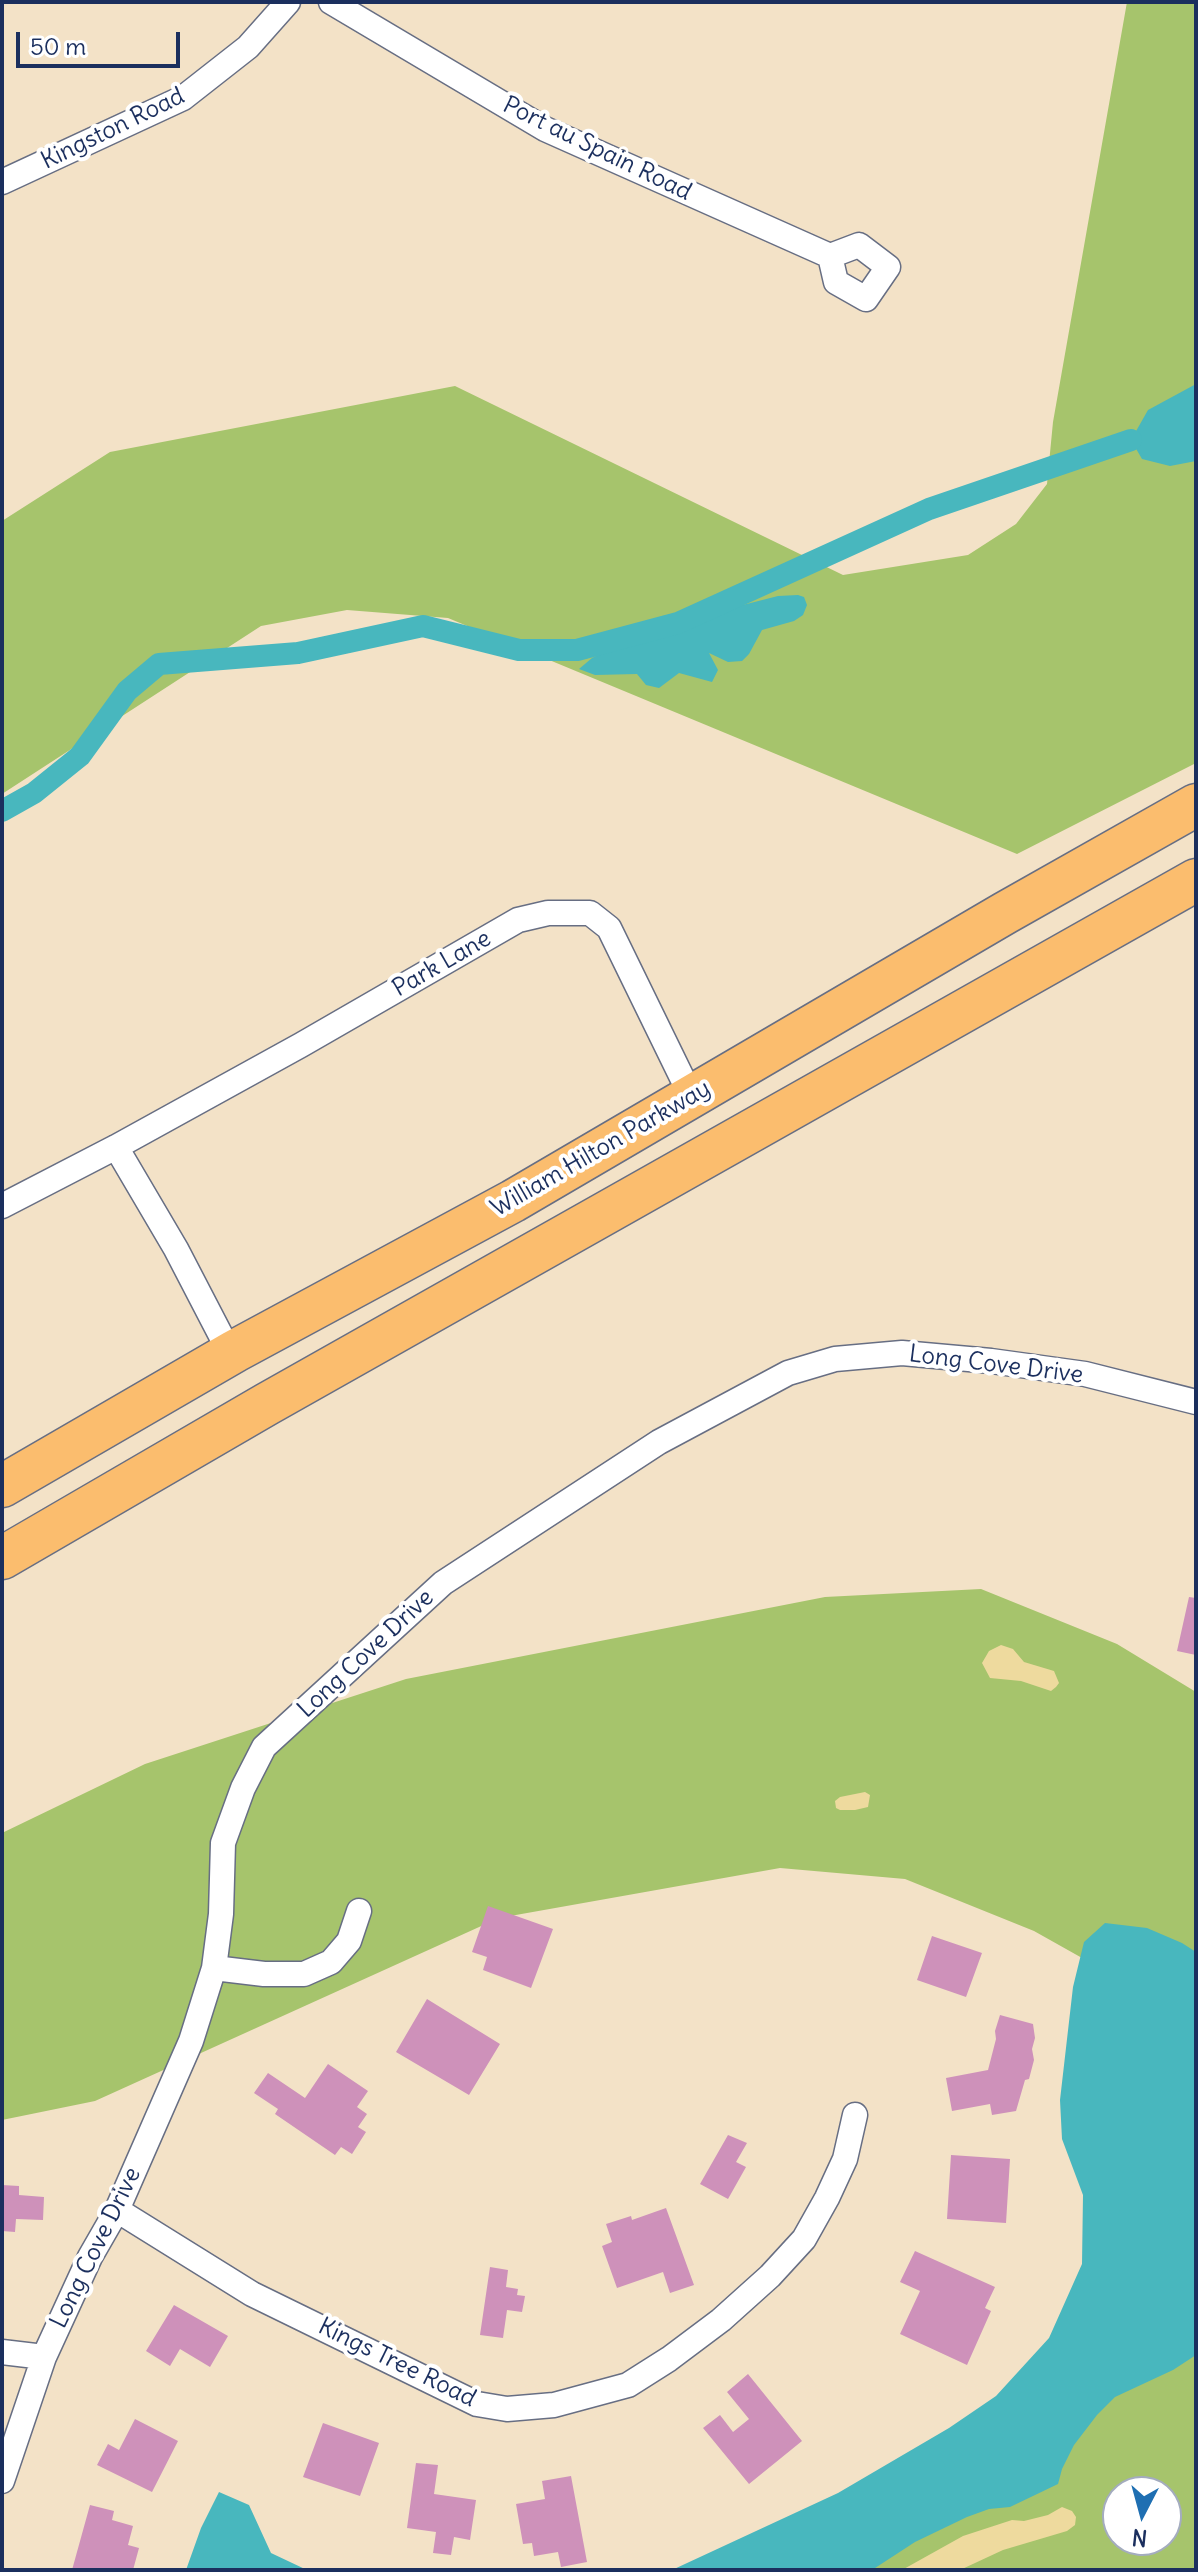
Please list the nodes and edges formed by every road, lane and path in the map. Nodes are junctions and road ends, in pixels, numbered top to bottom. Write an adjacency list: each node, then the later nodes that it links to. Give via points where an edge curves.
1 (288, 2): 3 (street, Kingston Road, via 248,47 183,98)
2 (331, 2): 4 (street, Port au Spain Road, via 545,129)
3 (2, 182)
4 (830, 256)
5 (1196, 805): 7 (highway, William Hilton Parkway)
6 (1196, 880): 13 (highway)
7 (691, 1096): 8 (street, Park Lane, via 609,928 590,913 548,913 518,920); 10 (highway, William Hilton Parkway, via 513,1201)
8 (116, 1147): 9 (street, Park Lane); 10 (street)
9 (2, 1206)
10 (230, 1353): 12 (highway, William Hilton Parkway); 13 (highway, via 226,1408)
11 (1196, 1402): 16 (street, Long Cove Drive, via 1085,1374 902,1353 835,1359 788,1373 659,1442 443,1583 264,1747 223,1843)
12 (2, 1486)
13 (91, 1506): 14 (highway)
14 (2, 1558)
15 (359, 1911): 16 (street, via 349,1941 331,1962 304,1974)
16 (214, 1968): 18 (street, Long Cove Drive, via 191,2041)
17 (855, 2115): 18 (street, Kings Tree Road, via 845,2159 827,2198 804,2239 770,2276 721,2320 628,2385 554,2405 507,2409 477,2404 252,2294)
18 (117, 2210): 20 (street, Long Cove Drive)
19 (2, 2352): 20 (street)
20 (44, 2357): 21 (street, Long Cove Drive)
21 (2, 2481)

